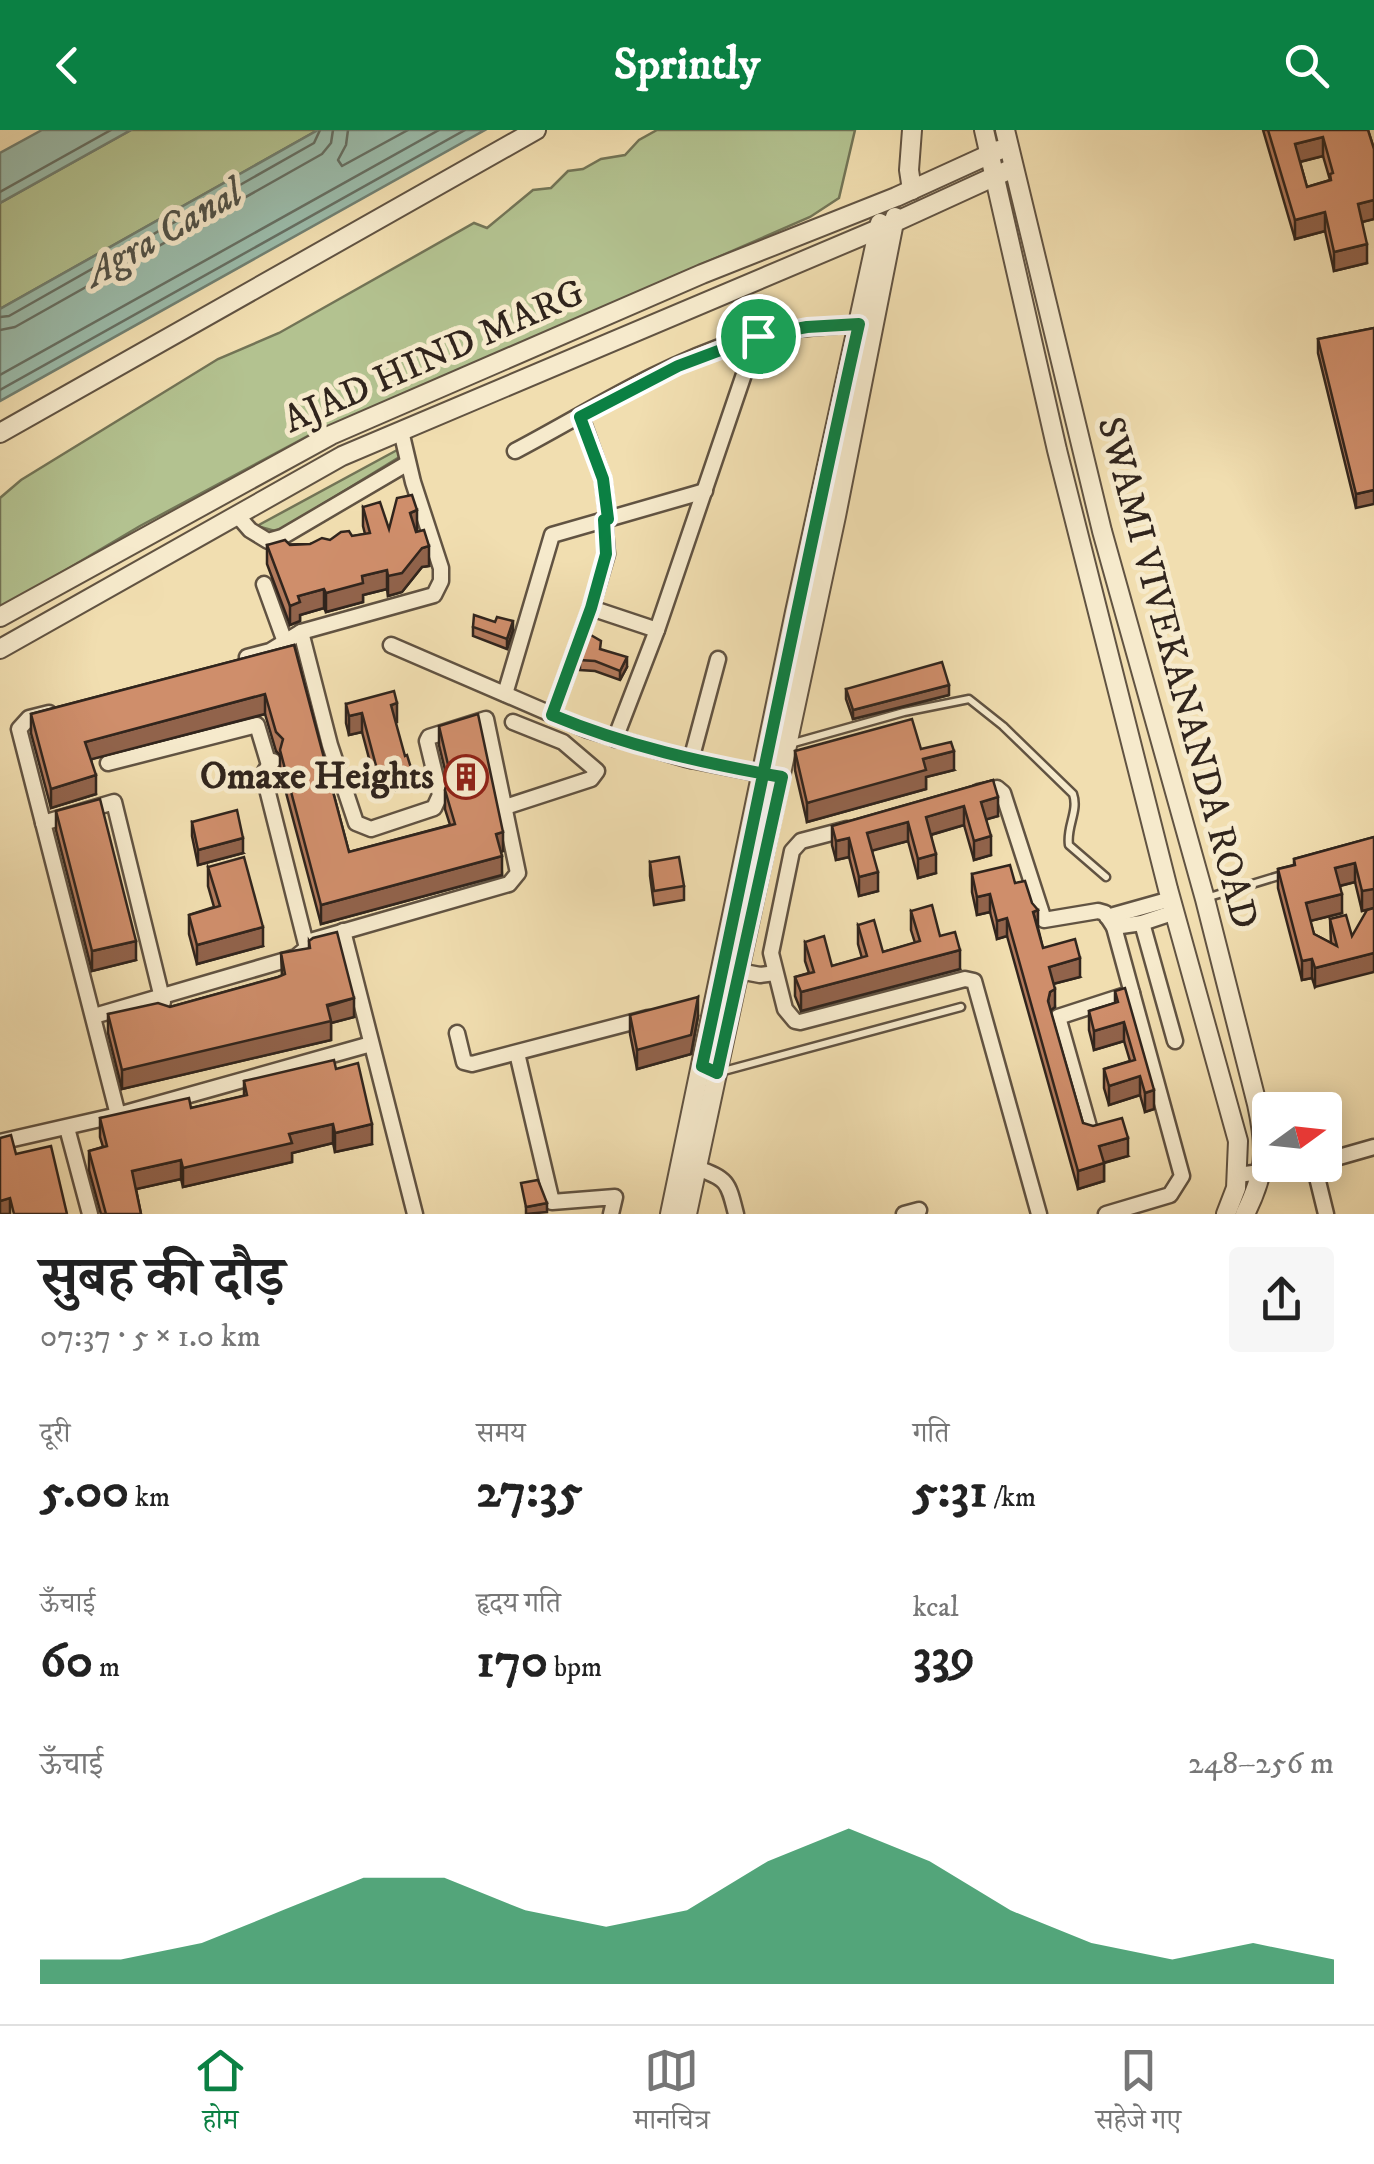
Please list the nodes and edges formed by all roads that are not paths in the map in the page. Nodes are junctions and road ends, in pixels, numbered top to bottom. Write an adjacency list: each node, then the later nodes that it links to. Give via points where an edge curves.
1 (536, 130): 13 (street)
2 (912, 130): 7 (street, via 909,170)
3 (984, 130): 5 (street)
4 (1007, 138): 5 (street, AJAD HIND MARG); 6 (street, SWAMI VIVEKANANDA ROAD)
5 (990, 154): 6 (street); 7 (street, AJAD HIND MARG)
6 (1004, 172): 8 (street); 46 (street, SWAMI VIVEKANANDA ROAD); 47 (street, via 1057,450)
7 (897, 197): 8 (street); 17 (street, AJAD HIND MARG, via 364,420)
8 (887, 226): 9 (street); 12 (street); 36 (street)
9 (859, 324): 10 (street); 39 (street)
10 (758, 336): 11 (street, via 678,366); 16 (street)
11 (580, 417): 14 (street); 19 (street, via 603,479)
12 (401, 431): 15 (street); 18 (street)
13 (0, 433)
14 (516, 452)
15 (408, 462): 18 (street, via 282,538 268,541); 25 (street, via 441,568 434,595)
16 (705, 491): 19 (street); 24 (street)
17 (185, 514): 20 (street); 23 (street, AJAD HIND MARG)
18 (237, 515): 20 (street)
19 (606, 520): 22 (street, via 606,554); 31 (street, via 552,535)
20 (197, 538): 28 (street)
21 (264, 584): 26 (street)
22 (591, 608): 24 (street); 33 (street)
23 (0, 618)
24 (657, 630): 35 (street)
25 (301, 632): 26 (street); 41 (street, via 356,824 370,829 434,808 440,796 429,737 486,718)
26 (285, 642): 30 (street)
27 (391, 645): 31 (street)
28 (0, 649)
29 (718, 659): 37 (street)
30 (232, 662)
31 (506, 694): 33 (street)
32 (65, 709): 42 (street, via 29,718 18,729)
33 (552, 715): 35 (street)
34 (513, 722): 41 (street, via 563,742 597,771 591,779)
35 (615, 739): 37 (street)
36 (788, 744): 39 (street); 45 (lane, via 969,699 1073,794 1069,845)
37 (691, 760): 39 (street)
38 (108, 763): 51 (street, via 257,725 271,763 265,781)
39 (772, 776): 52 (street); 64 (street, via 707,1002)
40 (955, 798): 48 (street, via 1001,790 1044,920 1098,911)
41 (505, 806): 50 (street, via 518,864 509,884)
42 (43, 823): 55 (street, via 114,802); 58 (street)
43 (858, 825): 53 (street, via 793,847 771,946)
44 (1299, 870): 46 (lane)
45 (1106, 877)
46 (1205, 898): 65 (street, SWAMI VIVEKANANDA ROAD)
47 (1173, 906): 48 (street); 49 (street); 74 (street, via 1238,1141)
48 (1110, 922): 49 (street); 54 (street)
49 (1142, 923): 61 (street)
50 (344, 932): 51 (street); 62 (street)
51 (307, 942): 55 (street, via 296,957)
52 (739, 971): 53 (street); 64 (street)
53 (775, 973): 84 (street, via 785,1009 800,1022 974,981)
54 (1133, 993): 68 (street, via 1058,1018); 85 (street, via 1182,1176 1170,1194)
55 (161, 996): 58 (street); 59 (street)
56 (960, 1007): 64 (lane)
57 (662, 1014): 63 (street)
58 (94, 1016): 66 (street)
59 (166, 1016)
60 (457, 1032): 63 (street, via 467,1064)
61 (1174, 1040)
62 (371, 1044): 66 (street); 79 (street)
63 (516, 1054): 80 (street, via 552,1202 615,1196)
64 (709, 1069): 72 (street); 81 (street)
65 (1254, 1092)
66 (118, 1115): 67 (street)
67 (67, 1128): 69 (street); 78 (street)
68 (1091, 1134)
69 (0, 1142)
70 (1373, 1151): 71 (street)
71 (1342, 1158)
72 (697, 1168): 82 (street); 83 (street, via 727,1182)
73 (1252, 1173): 74 (street)
74 (1238, 1175): 86 (street)
75 (1260, 1182): 77 (street, SWAMI VIVEKANANDA ROAD)
76 (1318, 1182): 89 (street)
77 (1255, 1194): 87 (street, SWAMI VIVEKANANDA ROAD); 88 (street)
78 (90, 1214)
79 (415, 1214)
80 (611, 1214)
81 (670, 1214)
82 (687, 1214)
83 (736, 1214)
84 (1039, 1214)
85 (1106, 1214)
86 (1226, 1214)
87 (1245, 1214)
88 (1260, 1214)
89 (1326, 1214)

